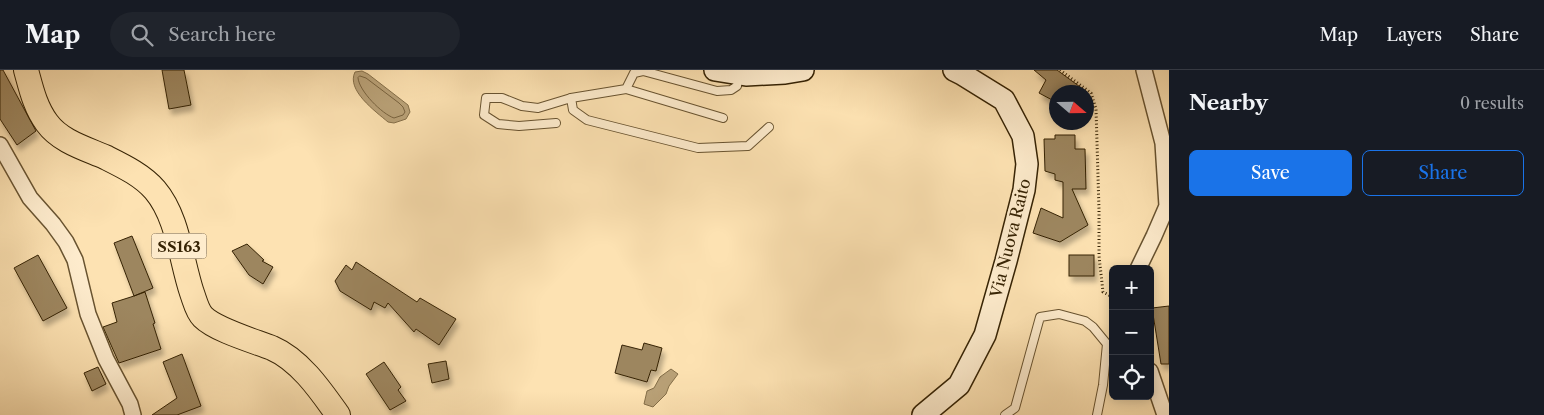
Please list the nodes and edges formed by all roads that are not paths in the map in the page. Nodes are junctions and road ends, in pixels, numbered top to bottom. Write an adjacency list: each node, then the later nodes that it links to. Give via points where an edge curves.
1 (26, 70): 16 (main road, SS163, via 38,108 57,133 68,142 137,174 164,202 175,229 188,281 203,317 288,358 314,381)
2 (715, 70): 6 (street)
3 (803, 70): 6 (street)
4 (954, 70): 17 (street, Via Nuova Raito, via 1004,100 1023,136 1027,164 1024,190 985,335 959,385)
5 (1144, 70): 13 (street, via 1163,143 1167,206)
6 (739, 75): 7 (lane, via 737,86 717,91 643,70 634,73)
7 (626, 89): 8 (lane); 9 (lane)
8 (571, 98): 10 (lane, via 538,108 502,98 486,98 484,115 498,124); 11 (lane, via 573,110 587,120 698,148 748,146)
9 (723, 118)
10 (556, 123)
11 (769, 127)
12 (0, 145): 15 (street, via 30,198 53,224 75,260 88,314)
13 (1140, 265)
14 (1154, 383): 20 (street)
15 (133, 415)
16 (338, 415)
17 (923, 415)
18 (1004, 415): 19 (lane, via 1015,408 1040,317 1059,314 1085,321 1107,344)
19 (1097, 415)
20 (1165, 415)

